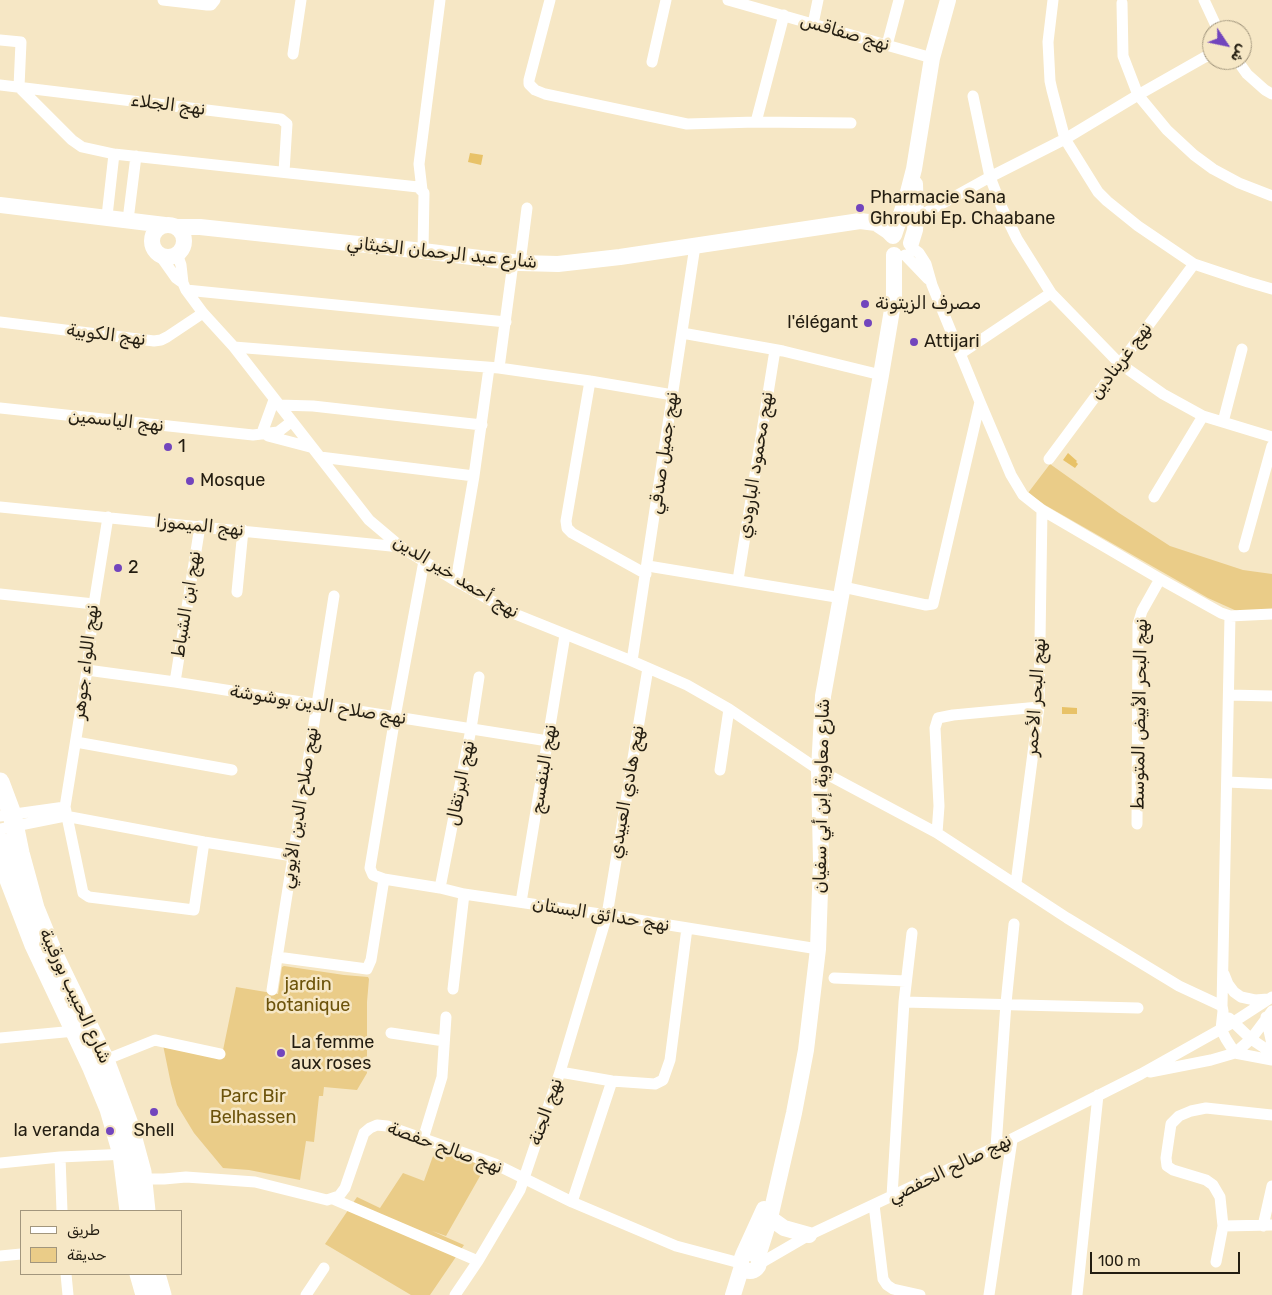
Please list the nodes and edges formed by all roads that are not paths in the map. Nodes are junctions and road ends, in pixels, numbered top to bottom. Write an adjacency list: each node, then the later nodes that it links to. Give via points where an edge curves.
1 (163, 0): 2 (street, via 207,5)
2 (215, 0)
3 (301, 0): 19 (street)
4 (440, 0): 34 (street)
5 (550, 0): 29 (street, via 529,84 535,90 673,122)
6 (666, 0): 22 (street)
7 (728, 0): 14 (street, نهج صفاقس)
8 (818, 0): 16 (street)
9 (899, 0): 18 (street)
10 (948, 0): 20 (main road, شارع معاوية إبن أبي سفيان)
11 (1053, 0): 31 (street, via 1048,42 1050,80)
12 (1204, 0): 15 (street)
13 (1122, 3): 27 (street, via 1123,56)
14 (784, 15): 16 (street, نهج صفاقس); 29 (street)
15 (1213, 20)
16 (813, 24): 18 (street, نهج صفاقس)
17 (0, 40): 25 (street, via 22,43)
18 (887, 45): 20 (street, نهج صفاقس)
19 (293, 54)
20 (932, 58): 35 (main road, شارع معاوية إبن أبي سفيان)
21 (1202, 59): 27 (street)
22 (652, 62)
23 (1244, 70): 26 (street)
24 (0, 85): 25 (street, نهج الجلاء)
25 (19, 87): 32 (street, via 78,145); 36 (street, نهج الجلاء, via 281,119 287,124)
26 (1272, 94)
27 (1138, 95): 31 (street); 41 (street, via 1167,130 1194,155 1239,183)
28 (973, 96): 37 (street)
29 (756, 122): 30 (street)
30 (851, 123)
31 (1065, 139): 37 (street); 57 (street, via 1107,201)
32 (114, 154): 33 (street); 44 (street)
33 (136, 156): 36 (street); 46 (street)
34 (418, 164): 38 (street); 39 (street)
35 (914, 169): 40 (main road, شارع معاوية إبن أبي سفيان); 45 (main road, شارع معاوية إبن أبي سفيان)
36 (284, 172): 38 (street)
37 (990, 177): 45 (street); 60 (street, via 1017,239)
38 (409, 185): 39 (street)
39 (422, 190): 55 (street)
40 (907, 196): 48 (main road); 52 (main road, شارع معاوية إبن أبي سفيان)
41 (1272, 196)
42 (0, 205): 44 (main road, شارع عبد الرحمان الخبثاني)
43 (527, 208): 56 (street)
44 (107, 216): 46 (main road, شارع عبد الرحمان الخبثاني)
45 (916, 218): 52 (main road, شارع معاوية إبن أبي سفيان, via 915,230)
46 (128, 220): 49 (main road, شارع عبد الرحمان الخبثاني); 53 (main road)
47 (853, 222): 48 (main road, شارع عبد الرحمان الخبثاني); 51 (main road, شارع عبد الرحمان الخبثاني); 52 (main road)
48 (876, 223): 52 (main road, via 888,230)
49 (171, 226): 50 (main road, شارع عبد الرحمان الخبثاني); 53 (main road, via 154,232); 54 (main road, via 184,237)
50 (209, 228): 54 (main road); 55 (main road, شارع عبد الرحمان الخبثاني)
51 (695, 246): 56 (main road, شارع عبد الرحمان الخبثاني, via 558,264); 64 (street, نهج جميل صدقي)
52 (900, 246): 68 (street, via 932,285); 71 (main road, شارع معاوية إبن أبي سفيان, via 900,285 894,298)
53 (155, 249): 54 (main road, via 165,257); 58 (street, نهج أحمد خير الدين)
54 (180, 249): 58 (street)
55 (423, 251): 56 (main road, شارع عبد الرحمان الخبثاني)
56 (517, 263): 63 (street)
57 (1194, 264): 59 (street); 69 (street, نهج غرينادين)
58 (185, 286): 61 (street, نهج أحمد خير الدين); 63 (street)
59 (1272, 288)
60 (1051, 293): 68 (street); 69 (street)
61 (203, 313): 62 (street, نهج الكوبية, via 168,337 154,341); 65 (street, نهج أحمد خير الدين)
62 (0, 322)
63 (506, 322): 70 (street)
64 (682, 333): 67 (street); 73 (street, نهج جميل صدقي)
65 (234, 348): 70 (street); 74 (street, نهج أحمد خير الدين)
66 (1242, 349): 79 (street)
67 (775, 350): 71 (street); 98 (street, نهج محمود البارودي)
68 (960, 354): 75 (street)
69 (1119, 363): 77 (street, via 1163,394); 86 (street, نهج غرينادين)
70 (494, 368): 72 (street); 80 (street)
71 (882, 375): 102 (main road, شارع معاوية إبن أبي سفيان)
72 (590, 381): 73 (street); 97 (street, via 567,528)
73 (673, 395): 97 (street, نهج جميل صدقي)
74 (276, 402): 78 (street, نهج أحمد خير الدين); 80 (street); 81 (street)
75 (980, 402): 90 (street, via 1017,486); 102 (street, via 933,604)
76 (0, 408): 81 (street, نهج الياسمين)
77 (1203, 416): 79 (street); 88 (street)
78 (289, 419): 81 (street, via 275,422); 84 (street, نهج أحمد خير الدين)
79 (1224, 422): 82 (street)
80 (482, 425): 87 (street)
81 (262, 433): 84 (street, نهج الياسمين)
82 (1272, 437)
83 (1272, 446): 95 (street)
84 (310, 447): 85 (street, نهج أحمد خير الدين)
85 (320, 457): 87 (street); 94 (street, نهج أحمد خير الدين, via 369,520)
86 (1049, 459)
87 (474, 476): 100 (street)
88 (1154, 497)
89 (0, 506): 91 (street, نهج الميموزا)
90 (1042, 510): 99 (street); 117 (street, نهج البحر الأحمر)
91 (108, 517): 92 (street, نهج الميموزا); 105 (street, نهج اللواء جوهر)
92 (200, 526): 93 (street, نهج الميموزا); 113 (street, نهج ابن الشباط)
93 (243, 530): 94 (street, نهج الميموزا); 101 (street)
94 (400, 547): 96 (street, نهج أحمد خير الدين)
95 (1244, 547)
96 (424, 561): 100 (street, نهج أحمد خير الدين); 119 (street)
97 (647, 570): 98 (street); 109 (street, نهج جميل صدقي)
98 (738, 580): 102 (street)
99 (1160, 580): 107 (street); 131 (street, نهج البحر الأبيض المتوسط, via 1138,624)
100 (456, 581): 108 (street, نهج أحمد خير الدين, via 515,614)
101 (236, 592)
102 (843, 593): 125 (main road, شارع معاوية إبن أبي سفيان, via 823,696)
103 (0, 594): 105 (street)
104 (334, 596): 116 (street, نهج صلاح الدين الأيوبي)
105 (94, 604): 111 (street, نهج اللواء جوهر)
106 (1272, 614): 107 (street)
107 (1230, 616): 114 (street)
108 (565, 635): 109 (street, نهج أحمد خير الدين); 121 (street, نهج البنفسج)
109 (632, 661): 110 (street, نهج أحمد خير الدين)
110 (648, 668): 118 (street, نهج أحمد خير الدين); 142 (street, نهج هادي العبيدي)
111 (87, 670): 113 (street, نهج صلاح الدين بوشوشة); 122 (street, نهج اللواء جوهر)
112 (479, 677): 120 (street, نهج البرتقال)
113 (175, 682): 116 (street, نهج صلاح الدين بوشوشة)
114 (1229, 695): 115 (street); 127 (street)
115 (1272, 696)
116 (317, 704): 119 (street, نهج صلاح الدين بوشوشة); 135 (street, نهج صلاح الدين الأيوبي)
117 (1039, 707): 132 (street, via 938,718 935,728 939,806); 138 (street, نهج البحر الأحمر)
118 (729, 709): 124 (street); 125 (street, نهج أحمد خير الدين)
119 (395, 717): 120 (street, نهج صلاح الدين بوشوشة); 137 (street, via 370,868 374,875)
120 (471, 729): 121 (street, نهج صلاح الدين بوشوشة); 139 (street, نهج البرتقال)
121 (548, 741): 141 (street, نهج البنفسج)
122 (76, 742): 123 (street); 129 (street, نهج اللواء جوهر)
123 (232, 770)
124 (720, 770)
125 (819, 770): 132 (street, نهج أحمد خير الدين); 146 (main road, شارع معاوية إبن أبي سفيان, via 821,861)
126 (0, 782): 130 (main road, شارع الحبيب بورقيبة)
127 (1227, 782): 128 (street); 148 (street)
128 (1272, 784)
129 (65, 811): 130 (street); 134 (street); 134 (street, via 83,894 89,897 194,910)
130 (6, 821): 170 (main road, شارع الحبيب بورقيبة, via 55,957)
131 (1137, 824)
132 (937, 833): 138 (street, نهج أحمد خير الدين)
133 (0, 841): 136 (main road)
134 (204, 842): 135 (street)
135 (293, 856): 147 (street, نهج صلاح الدين الأيوبي)
136 (2, 862): 161 (main road, via 34,945)
137 (384, 879): 139 (street, نهج حدائق البستان); 147 (street, via 367,970)
138 (1016, 883): 157 (street, نهج أحمد خير الدين, via 1179,986)
139 (440, 888): 140 (street, نهج حدائق البستان)
140 (464, 894): 141 (street, نهج حدائق البستان); 151 (street)
141 (521, 902): 142 (street, نهج حدائق البستان)
142 (607, 915): 144 (street, نهج حدائق البستان); 172 (street, نهج الجنة)
143 (1014, 924): 154 (street)
144 (687, 928): 146 (street, نهج حدائق البستان); 174 (street, via 667,1072 663,1080 655,1084)
145 (912, 933): 150 (street)
146 (818, 949): 183 (main road, شارع معاوية إبن أبي سفيان, via 806,1050)
147 (277, 957): 152 (street, نهج صلاح الدين الأيوبي)
148 (1223, 971): 155 (street, via 1234,992); 157 (street)
149 (834, 978): 150 (street)
150 (906, 981): 153 (street)
151 (453, 989)
152 (272, 990)
153 (904, 1002): 154 (street); 187 (street)
154 (1006, 1004): 156 (street); 179 (street)
155 (1270, 1006): 159 (street, نهج صالح الحفصي); 164 (street, نهج صالح الحفصي); 166 (street)
156 (1138, 1008)
157 (1223, 1008): 159 (street); 160 (street)
158 (446, 1017): 165 (street)
159 (1232, 1023): 160 (street, نهج صالح الحفصي); 164 (street)
160 (1221, 1029): 167 (street); 173 (street, نهج صالح الحفصي)
161 (75, 1031): 163 (street); 180 (main road)
162 (391, 1033): 165 (street)
163 (0, 1038)
164 (1251, 1039): 167 (street, نهج صالح الحفصي); 168 (street)
165 (444, 1041): 177 (street, via 442,1077)
166 (1272, 1044)
167 (1235, 1053): 171 (street); 173 (street, نهج صالح الحفصي)
168 (1272, 1053)
169 (220, 1054): 170 (street, via 154,1040)
170 (106, 1060): 180 (main road, شارع الحبيب بورقيبة, via 129,1124)
171 (1272, 1060)
172 (560, 1072): 174 (street); 185 (street, نهج الجنة)
173 (1140, 1074): 175 (street, نهج صالح الحفصي)
174 (612, 1080): 189 (street)
175 (1098, 1095): 178 (street, نهج صالح الحفصي); 216 (street)
176 (1272, 1115): 196 (street, via 1206,1108 1184,1114 1171,1124 1167,1166 1214,1185 1220,1197)
177 (423, 1139): 185 (street, نهج صالح حفصة, via 495,1164); 188 (street, نهج صالح حفصة, via 386,1126 370,1128 364,1133 345,1188)
178 (1012, 1140): 179 (street, نهج صالح الحفصي); 215 (street)
179 (996, 1147): 187 (street, نهج صالح الحفصي)
180 (130, 1154): 181 (street); 184 (main road, شارع الحبيب بورقيبة); 192 (main road)
181 (60, 1158): 182 (street); 191 (street)
182 (0, 1163)
183 (779, 1175): 194 (main road, شارع معاوية إبن أبي سفيان); 202 (main road, شارع معاوية إبن أبي سفيان)
184 (143, 1179): 188 (street, via 186,1177 255,1182); 193 (main road, شارع الحبيب بورقيبة)
185 (524, 1179): 189 (street, نهج صالح حفصة); 200 (street, نهج الجنة)
186 (1272, 1186): 195 (street)
187 (892, 1196): 190 (street, نهج صالح الحفصي)
188 (333, 1199): 200 (street)
189 (572, 1202): 202 (street, نهج صالح حفصة, via 676,1246)
190 (874, 1206): 197 (street, نهج صالح الحفصي); 214 (street, via 883,1279 893,1289)
191 (62, 1210)
192 (129, 1210)
193 (146, 1210)
194 (770, 1218): 197 (main road, via 784,1228); 202 (main road, شارع معاوية إبن أبي سفيان)
195 (1268, 1225): 196 (street)
196 (1223, 1226): 201 (street)
197 (809, 1235): 202 (street, نهج صالح الحفصي)
198 (20, 1254): 199 (street)
199 (0, 1256)
200 (478, 1261): 211 (street, نهج الجنة)
201 (1216, 1262)
202 (749, 1263): 212 (main road, شارع معاوية إبن أبي سفيان); 213 (main road, شارع معاوية إبن أبي سفيان)
203 (324, 1268): 210 (street)
204 (66, 1275): 207 (street)
205 (139, 1275): 208 (main road)
206 (156, 1275): 209 (main road)
207 (68, 1295)
208 (145, 1295)
209 (162, 1295)
210 (306, 1295)
211 (455, 1295)
212 (733, 1295)
213 (739, 1295)
214 (920, 1295)
215 (990, 1295)
216 (1076, 1295)

